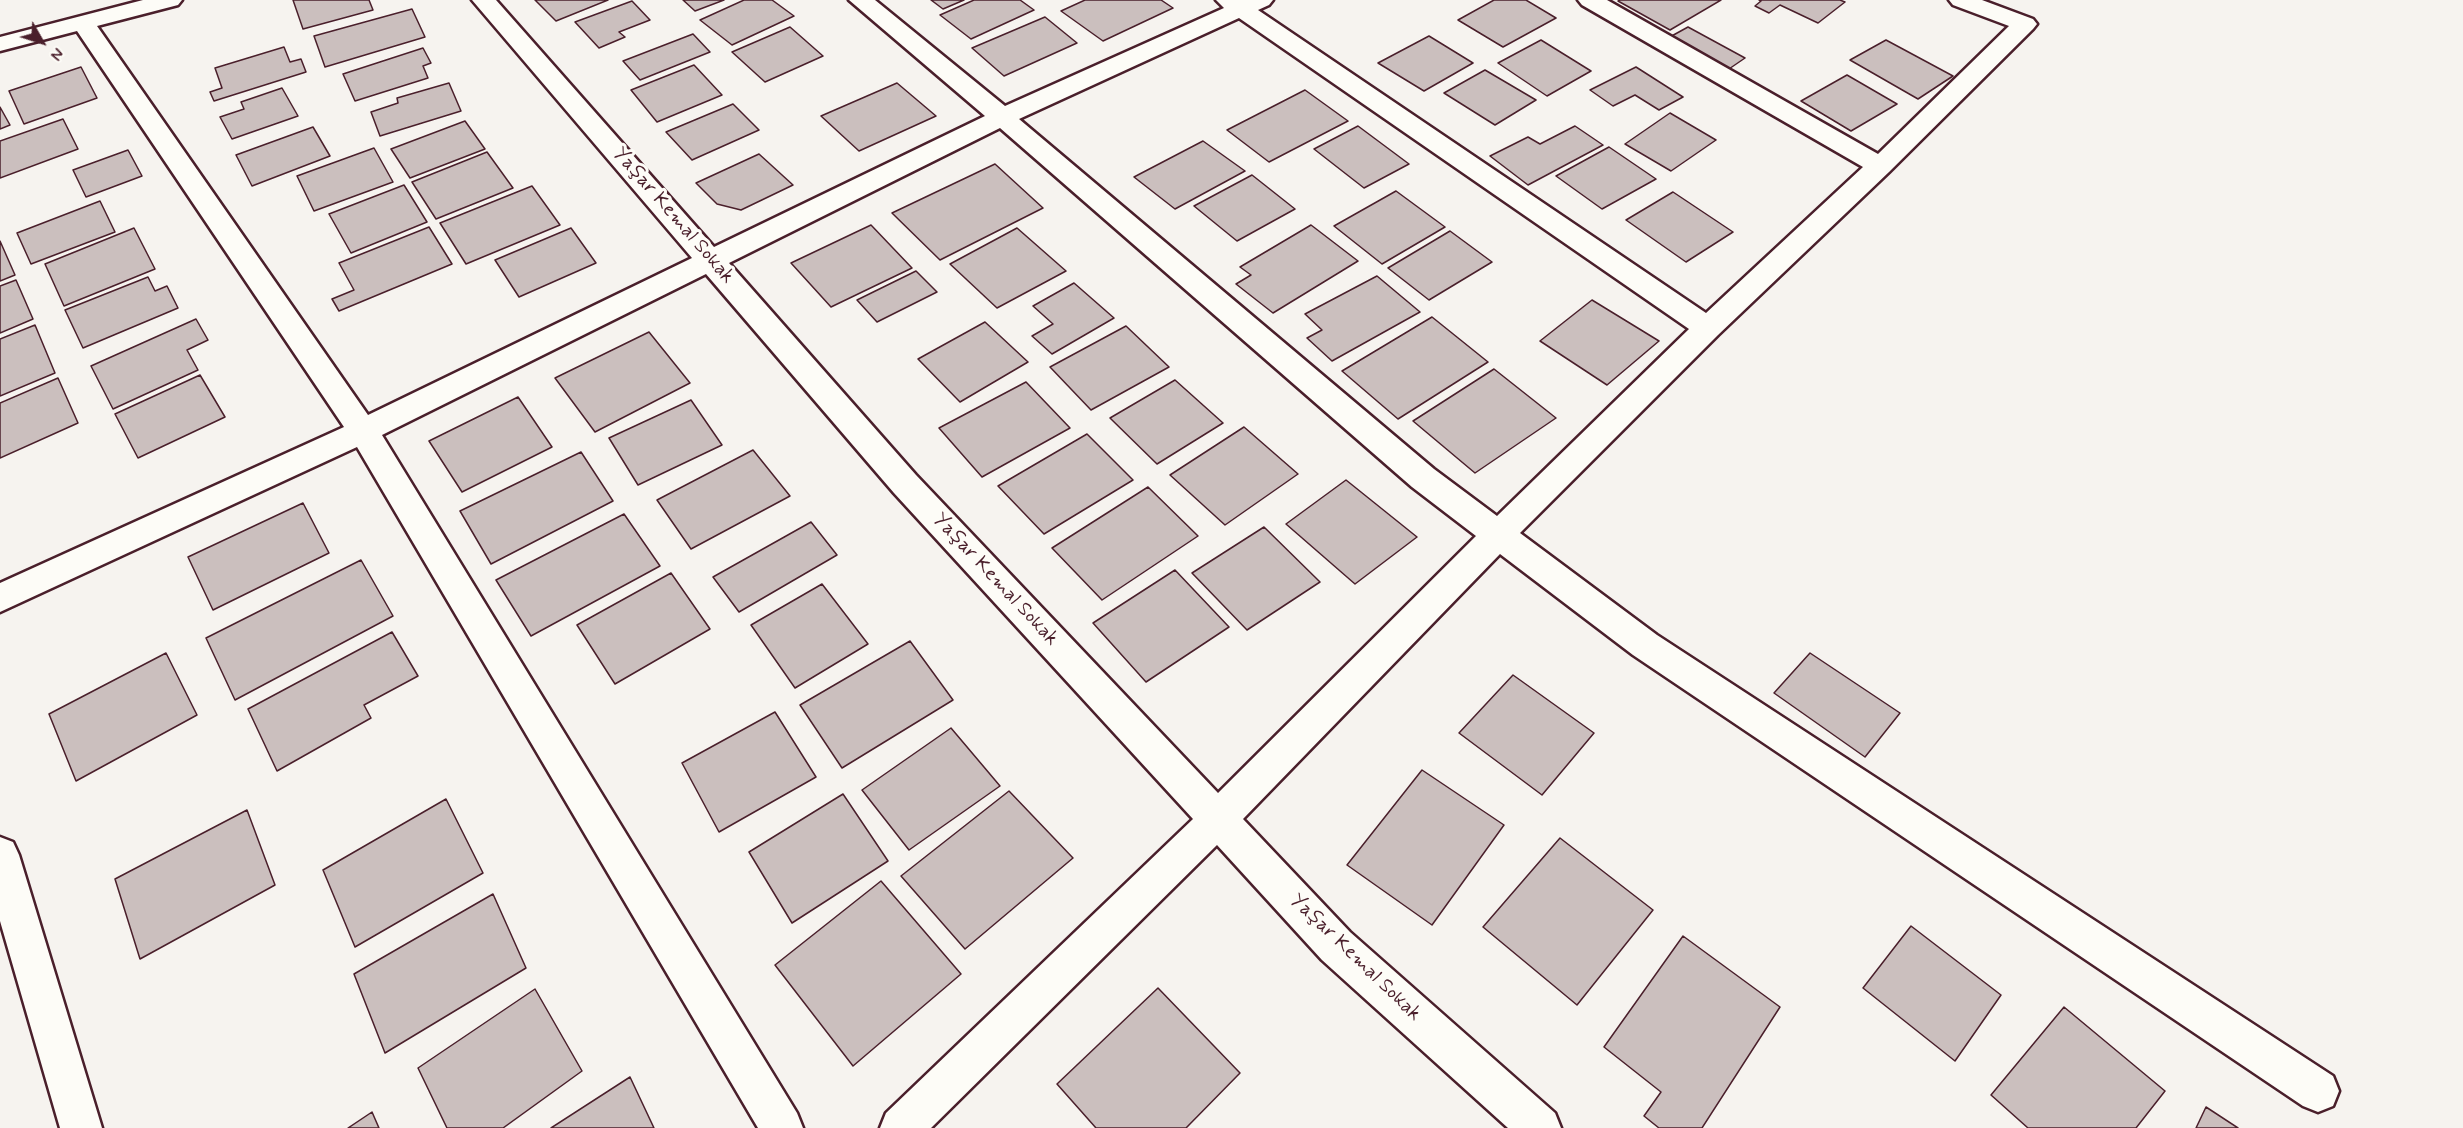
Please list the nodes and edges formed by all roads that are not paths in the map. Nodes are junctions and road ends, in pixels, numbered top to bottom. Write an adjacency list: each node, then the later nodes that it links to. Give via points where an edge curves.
1 (170, 0): 7 (street)
2 (484, 0): 11 (street, Yaşar Kemal Sokak)
3 (861, 0): 9 (street)
4 (1590, 0): 10 (street)
5 (1961, 0): 10 (street, via 2025,24)
6 (1244, 3): 9 (street); 12 (street)
7 (83, 23): 8 (street); 13 (street)
8 (0, 44)
9 (1002, 117): 11 (street); 14 (street, via 1423,478)
10 (1880, 166): 12 (street)
11 (711, 260): 13 (street); 16 (street, Yaşar Kemal Sokak, via 905,484)
12 (1708, 328): 14 (street)
13 (363, 430): 15 (street); 20 (street)
14 (1498, 535): 16 (street); 18 (street, via 1645,645)
15 (0, 598)
16 (1218, 819): 21 (street); 22 (street, Yaşar Kemal Sokak, via 1336,946)
17 (0, 855): 19 (street)
18 (2318, 1090)
19 (81, 1128)
20 (782, 1128)
21 (901, 1128)
22 (1540, 1128)

